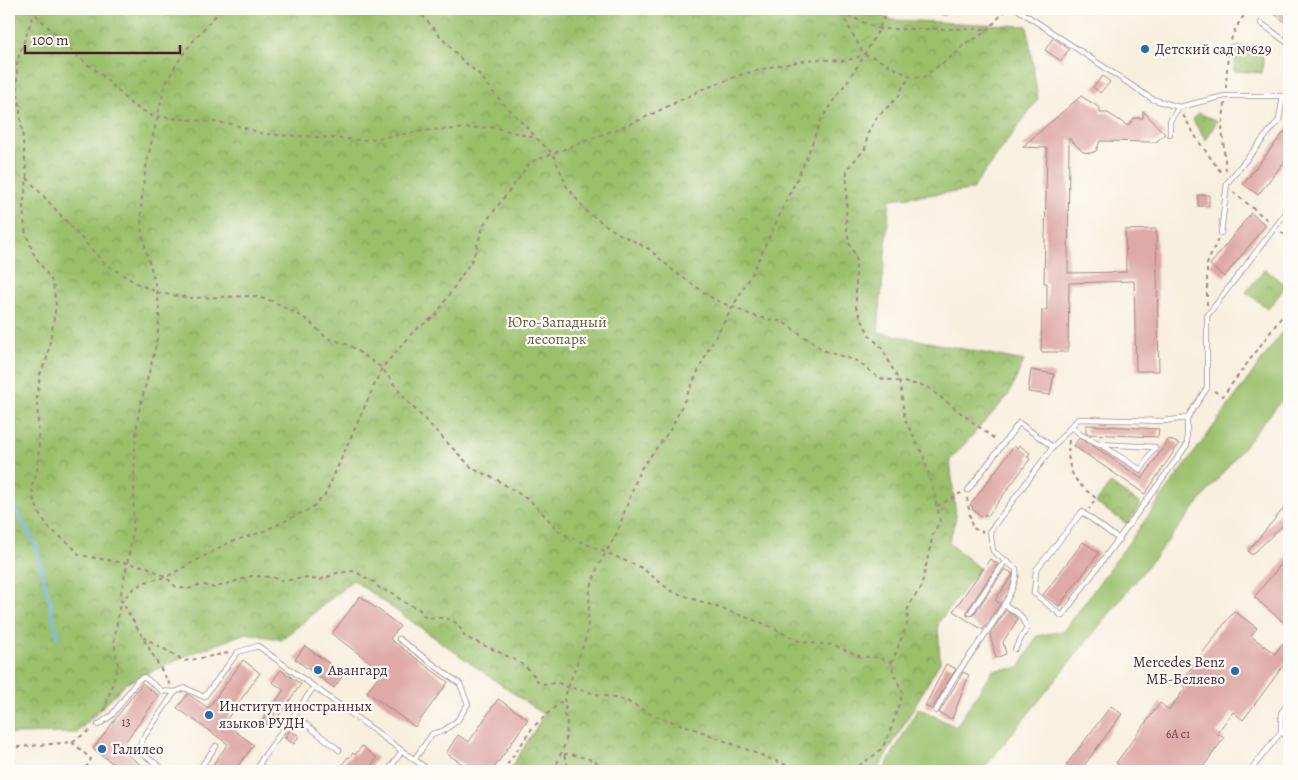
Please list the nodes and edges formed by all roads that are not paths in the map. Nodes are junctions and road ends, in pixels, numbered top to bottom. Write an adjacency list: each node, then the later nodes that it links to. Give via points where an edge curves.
1 (933, 9): 2 (lane, via 947,13)
2 (954, 9)
3 (1018, 9): 8 (lane, via 1152,99)
4 (1262, 23): 5 (lane)
5 (1289, 44)
6 (1283, 96): 7 (lane); 8 (lane, via 1225,96); 11 (lane, via 1279,120 1227,183)
7 (1289, 96)
8 (1179, 107): 9 (lane, via 1170,121)
9 (1170, 134)
10 (1289, 210): 12 (lane, via 1207,316 1207,388)
11 (1221, 233)
12 (1187, 418): 13 (lane, via 1163,421 1078,419); 17 (lane, via 1187,445)
13 (1071, 426): 14 (lane, via 1080,435); 15 (lane)
14 (1100, 444): 14 (lane, via 1140,470 1155,447 1109,444)
15 (1053, 447): 16 (lane, via 1019,423); 18 (lane, via 990,531 993,551)
16 (968, 490)
17 (1120, 540): 17 (lane, via 1062,616 1034,594 1036,570 1082,512)
18 (1006, 560): 19 (lane, via 1016,569 1018,577); 20 (lane)
19 (1004, 604): 22 (lane, via 1020,616 1027,628); 26 (lane, via 955,676)
20 (970, 613)
21 (400, 639): 34 (lane, via 460,684 468,704 457,721 432,734)
22 (1015, 649)
23 (314, 687): 24 (lane, via 258,646 238,652 204,697 185,688); 27 (lane); 33 (lane)
24 (175, 692): 28 (lane, via 162,690 144,678 138,680 112,715); 36 (lane, via 141,741 140,752)
25 (1289, 702): 29 (lane, via 1281,713)
26 (936, 711)
27 (294, 715): 32 (lane); 35 (lane)
28 (98, 725)
29 (1281, 732): 30 (lane); 42 (lane)
30 (1289, 738)
31 (216, 746): 37 (lane)
32 (340, 750)
33 (402, 751): 34 (lane); 40 (lane)
34 (414, 760): 41 (lane)
35 (260, 766): 38 (lane); 39 (lane)
36 (166, 771)
37 (198, 771)
38 (257, 771)
39 (268, 771)
40 (388, 771)
41 (430, 771)
42 (1250, 771)

